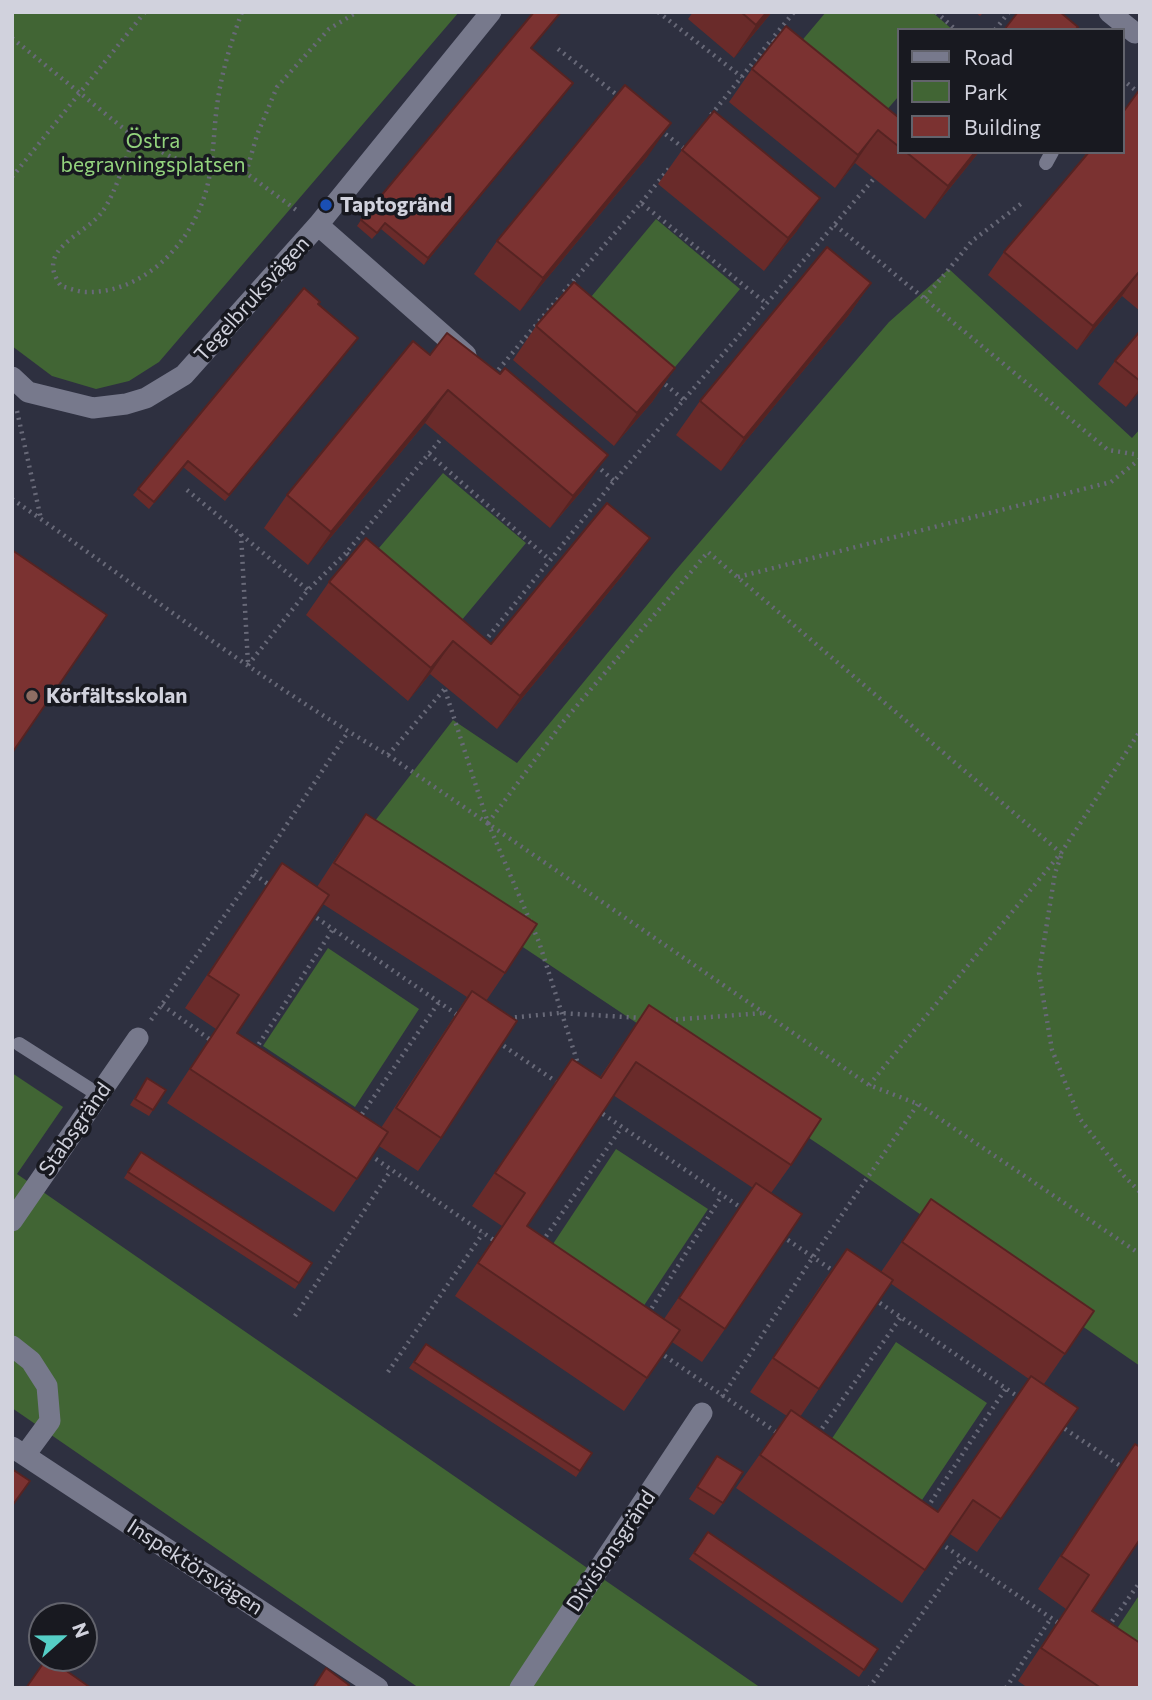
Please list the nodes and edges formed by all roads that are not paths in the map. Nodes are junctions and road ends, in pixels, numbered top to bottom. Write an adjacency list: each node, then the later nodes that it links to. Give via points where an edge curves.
1 (491, 12): 2 (street, Tegelbruksvägen)
2 (318, 225): 3 (street); 4 (street, Tegelbruksvägen, via 184,375 146,398 93,408 28,392)
3 (478, 365)
4 (12, 377)
5 (138, 1038): 7 (street, Stabsgränd)
6 (19, 1044): 7 (lane)
7 (99, 1095): 8 (street, Stabsgränd)
8 (12, 1221)
9 (12, 1346): 11 (street, via 31,1362 47,1386 50,1422)
10 (702, 1413): 13 (street, Divisionsgränd)
11 (18, 1451): 12 (street, Inspektörsvägen)
12 (377, 1688)
13 (520, 1688)

